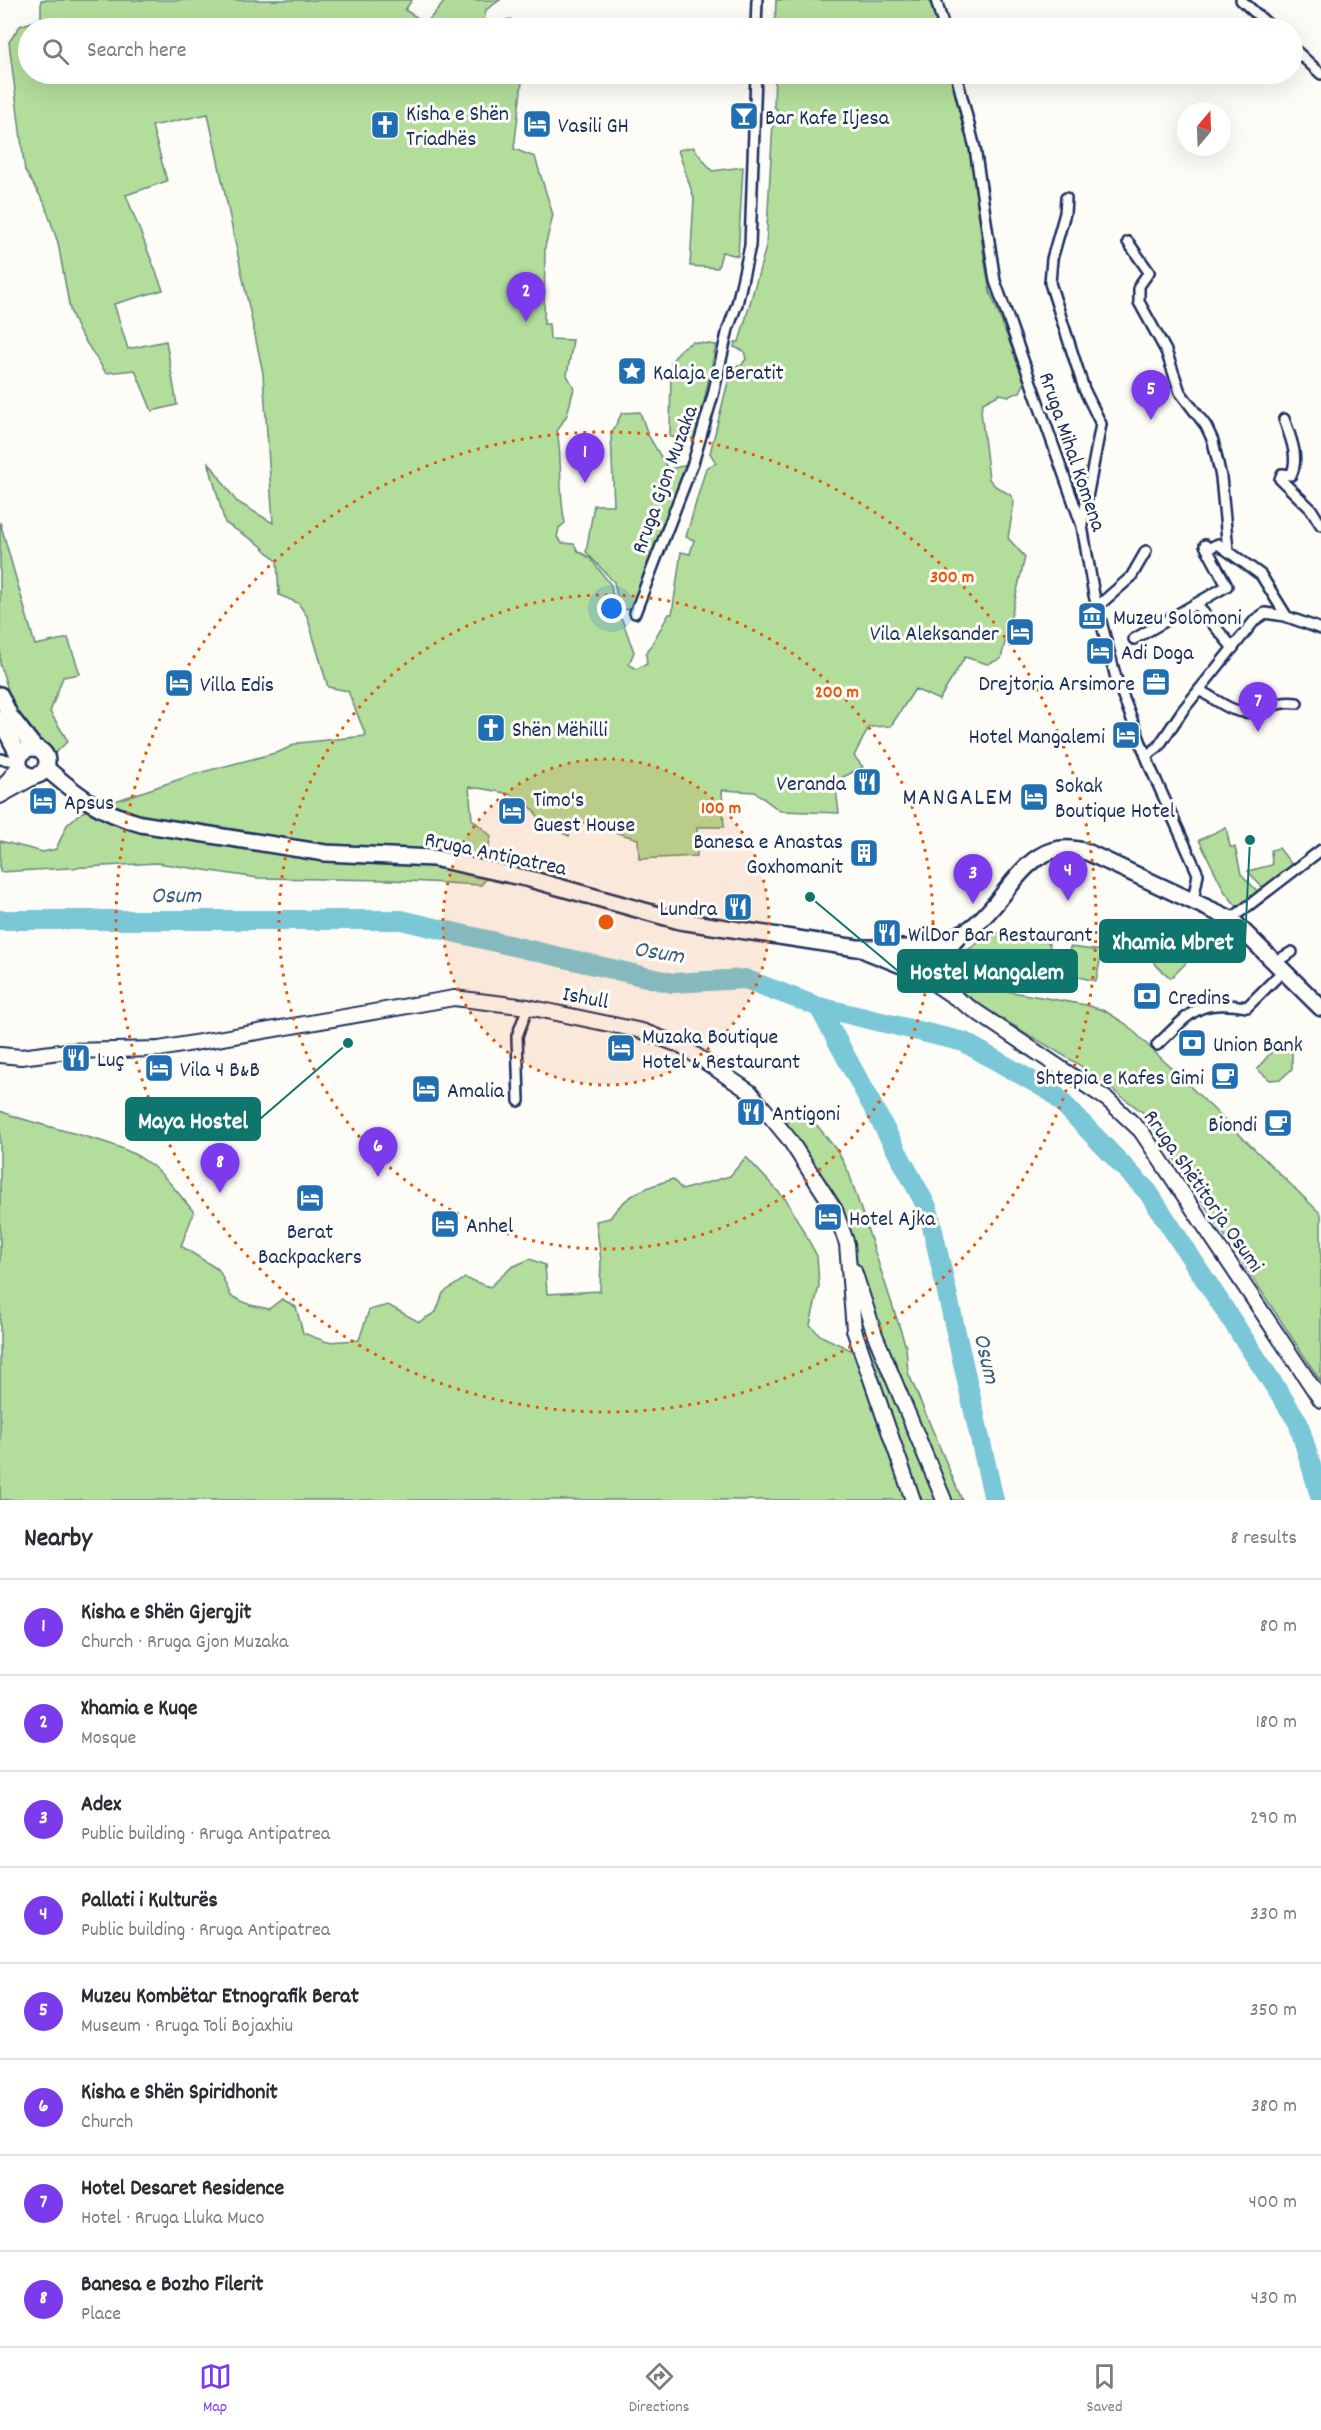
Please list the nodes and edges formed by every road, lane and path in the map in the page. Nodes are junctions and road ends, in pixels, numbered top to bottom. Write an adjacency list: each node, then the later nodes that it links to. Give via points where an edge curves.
1 (757, 0): 4 (street)
2 (936, 0): 5 (street)
3 (1241, 0): 6 (street)
4 (756, 18)
5 (941, 18)
6 (1261, 18)
7 (1303, 57): 8 (street)
8 (1321, 74)
9 (756, 84): 20 (street, Rruga Gjon Muzaka, via 750,246 737,304 693,463)
10 (959, 84): 15 (street, Rruga Mihal Komena, via 975,148 995,281)
11 (1066, 198): 15 (street, via 1050,283 1084,389 1101,424)
12 (1128, 242): 17 (street, via 1150,273 1139,286 1139,302 1166,351 1180,392 1213,441 1221,477)
13 (1284, 419): 14 (street, via 1294,466 1292,475 1282,474 1281,479)
14 (1321, 525)
15 (1082, 526): 19 (street, Rruga Mihal Komena)
16 (1146, 550): 19 (street, via 1131,577)
17 (1228, 550): 18 (street, via 1218,544 1206,547 1227,585); 21 (street, via 1261,575)
18 (1197, 605): 23 (street); 24 (street)
19 (1098, 606): 30 (street, Rruga Mihal Komena, via 1116,678)
20 (635, 613)
21 (1287, 616): 22 (street); 24 (street, via 1265,613)
22 (1321, 630)
23 (1134, 639)
24 (1233, 648): 25 (street)
25 (1199, 690): 27 (street, via 1244,712 1281,701); 30 (street, via 1158,747)
26 (0, 695): 29 (main road, Rruga Antipatrea, via 10,716)
27 (1297, 704)
28 (0, 719): 32 (main road, Rruga Antipatrea)
29 (35, 748): 32 (main road, via 26,749); 33 (main road, Rruga Antipatrea, via 45,754)
30 (1146, 756): 37 (street, Rruga Mihal Komena, via 1198,874)
31 (0, 759): 32 (street)
32 (19, 761): 33 (main road, Rruga Antipatrea, via 24,774); 34 (street)
33 (40, 772): 35 (street); 41 (main road, Rruga Antipatrea, via 112,816 141,824 325,853 455,862 680,921)
34 (0, 791)
35 (0, 796)
36 (1321, 850): 38 (street)
37 (1193, 901): 38 (main road, Rruga Antipatrea); 39 (main road, Rruga Antipatrea, via 1087,852 1056,848 1034,859 985,916)
38 (1231, 919): 44 (main road, Rruga Antipatrea)
39 (959, 936): 40 (main road, Rruga Antipatrea); 43 (main road)
40 (920, 947): 41 (main road, Rruga Antipatrea); 43 (main road, via 932,950); 45 (main road, via 909,959)
41 (857, 948): 45 (main road, Rruga Shëtitorja Osumi)
42 (1292, 952): 44 (street)
43 (935, 962): 45 (main road, via 926,972); 46 (street, Rruga Shëtitorja Osumi)
44 (1279, 966): 48 (main road, Rruga Antipatrea); 49 (street, via 1247,1007 1220,1003 1196,1008)
45 (914, 970): 46 (street, Rruga Shëtitorja Osumi)
46 (959, 1001): 53 (street, Rruga Shëtitorja Osumi, via 1108,1100 1141,1131)
47 (528, 1006): 50 (street, Ishull, via 454,998 185,1045 133,1051); 51 (street, via 517,1036); 52 (street, Ishull, via 662,1037 699,1056 750,1092 821,1185 835,1210)
48 (1321, 1008)
49 (1157, 1045)
50 (0, 1055)
51 (519, 1101)
52 (850, 1264): 54 (street, Ishull, via 854,1330); 55 (street, via 875,1335)
53 (1321, 1400)
54 (913, 1500)
55 (944, 1500)

